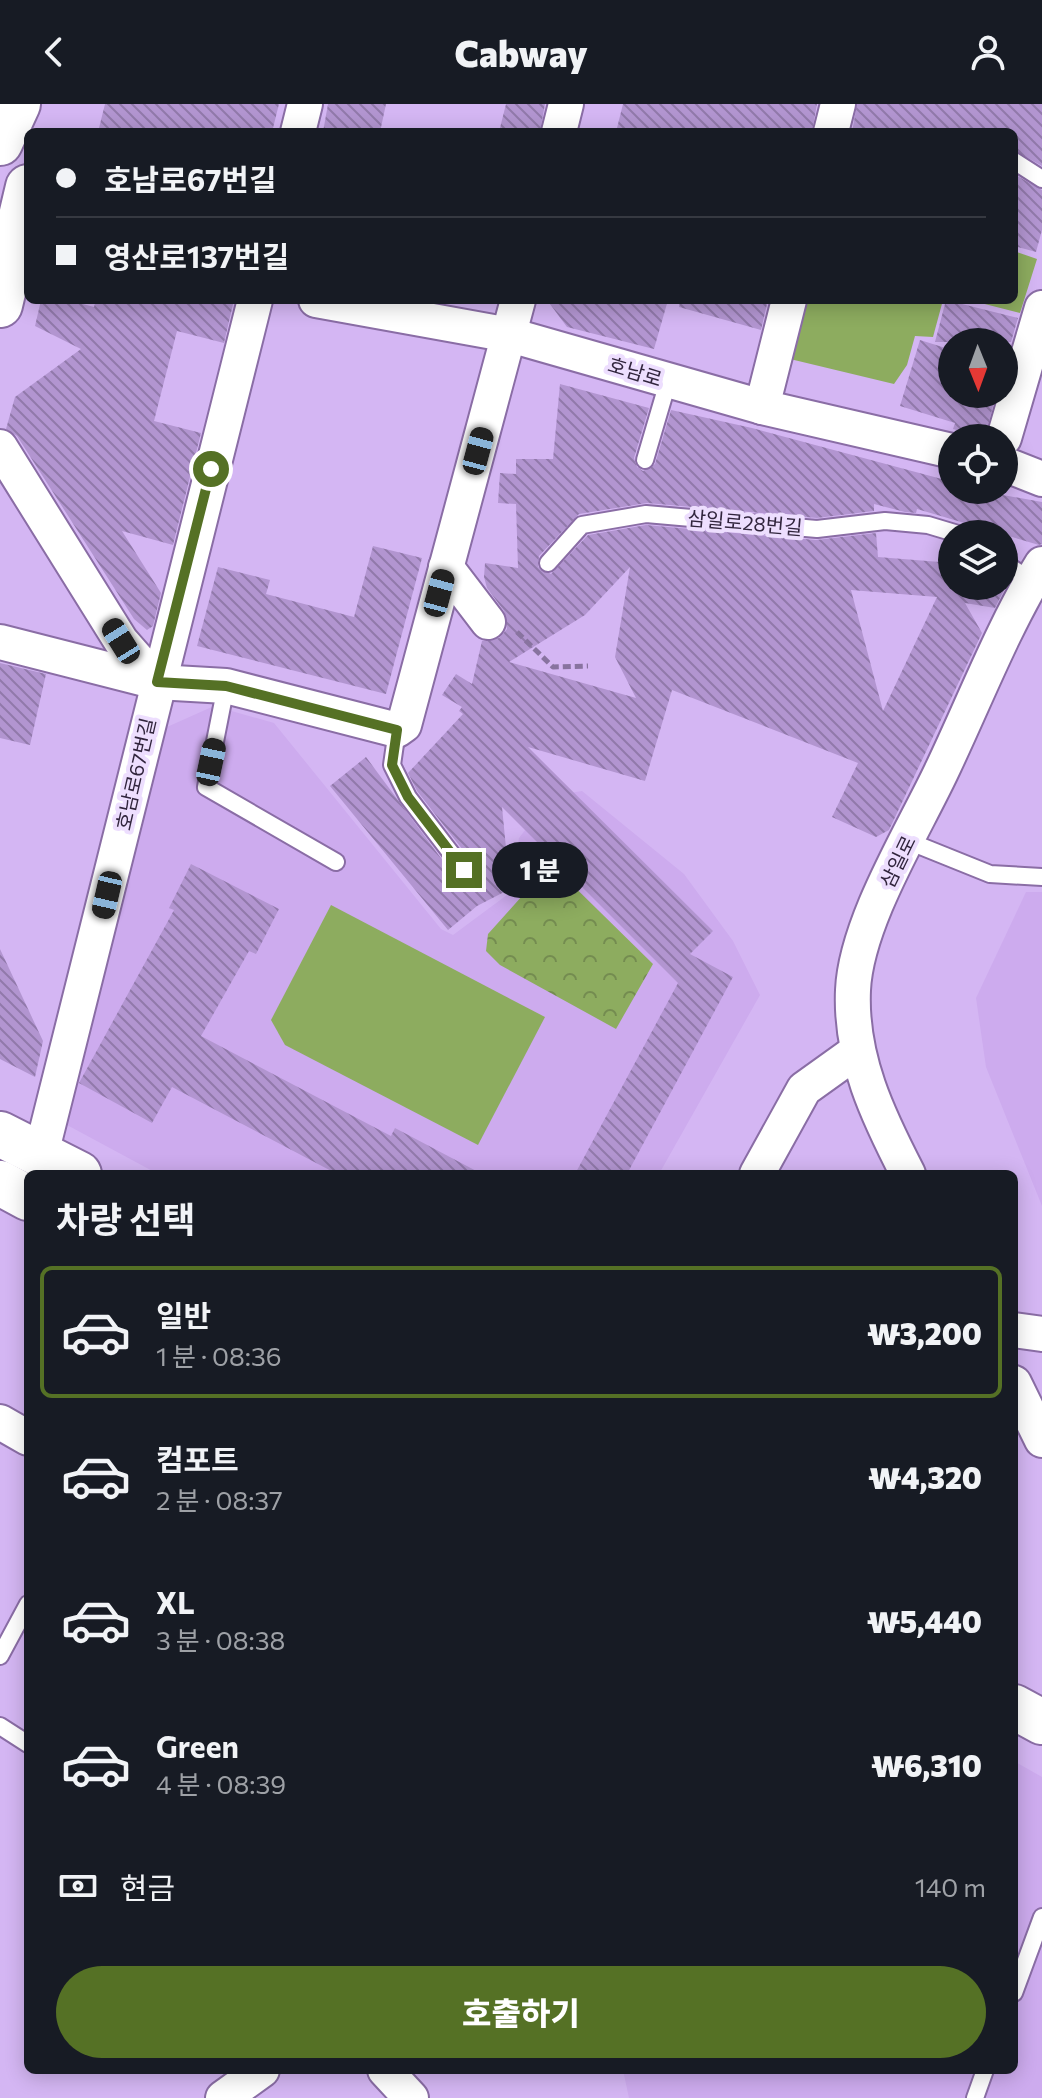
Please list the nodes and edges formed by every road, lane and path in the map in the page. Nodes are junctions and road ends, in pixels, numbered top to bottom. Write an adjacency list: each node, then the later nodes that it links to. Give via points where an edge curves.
1 (18, 104): 10 (street)
2 (39, 104): 6 (street)
3 (305, 104): 7 (street)
4 (566, 104): 8 (street)
5 (838, 104): 9 (street)
6 (40, 128)
7 (299, 128)
8 (560, 128)
9 (832, 128)
10 (0, 143)
11 (1018, 164): 12 (lane)
12 (1042, 179)
13 (23, 230): 18 (street)
14 (254, 304): 36 (street, 호남로67번길)
15 (338, 304): 20 (street, 호남로)
16 (517, 304): 20 (street)
17 (788, 304): 22 (street)
18 (0, 305)
19 (1042, 308): 23 (street)
20 (510, 335): 21 (street, 호남로); 31 (street)
21 (668, 382): 22 (street, 호남로); 26 (lane)
22 (762, 407): 25 (street, 호남로)
23 (1008, 424)
24 (0, 447): 36 (street, via 121,641)
25 (938, 448)
26 (645, 460)
27 (1018, 470): 28 (street)
28 (1042, 479)
29 (938, 528): 30 (lane, 삼일로28번길, via 885,521 817,529 646,514 582,525)
30 (548, 563)
31 (446, 567): 33 (street); 38 (street, via 404,725)
32 (1032, 568): 39 (street, 삼일로)
33 (488, 622): 35 (path, via 506,622 553,667)
34 (0, 642): 36 (street)
35 (588, 666)
36 (157, 682): 37 (street); 45 (street, 호남로67번길)
37 (226, 686): 38 (street); 40 (lane, via 206,787)
38 (397, 730): 41 (lane, via 392,765 408,797)
39 (908, 841): 42 (lane, via 990,874); 43 (street, 삼일로, via 862,945 853,989)
40 (336, 862)
41 (464, 870)
42 (1042, 877)
43 (857, 1051): 47 (street, via 804,1089); 48 (street, 삼일로)
44 (0, 1134): 45 (street)
45 (41, 1154): 46 (street)
46 (71, 1170)
47 (759, 1170)
48 (906, 1170)
49 (0, 1183): 50 (street)
50 (24, 1196)
51 (1018, 1331): 52 (street)
52 (1042, 1334)
53 (1018, 1391): 56 (street)
54 (0, 1422): 55 (street)
55 (24, 1436)
56 (1042, 1440)
57 (24, 1611): 58 (lane)
58 (0, 1656)
59 (1018, 1709): 60 (street)
60 (1042, 1722)
61 (0, 1726): 62 (lane)
62 (24, 1741)
63 (1042, 1917): 64 (lane)
64 (1018, 1982)
65 (256, 2074): 68 (street)
66 (389, 2074): 69 (street)
67 (984, 2074): 70 (lane)
68 (223, 2098)
69 (411, 2098)
70 (975, 2098)

